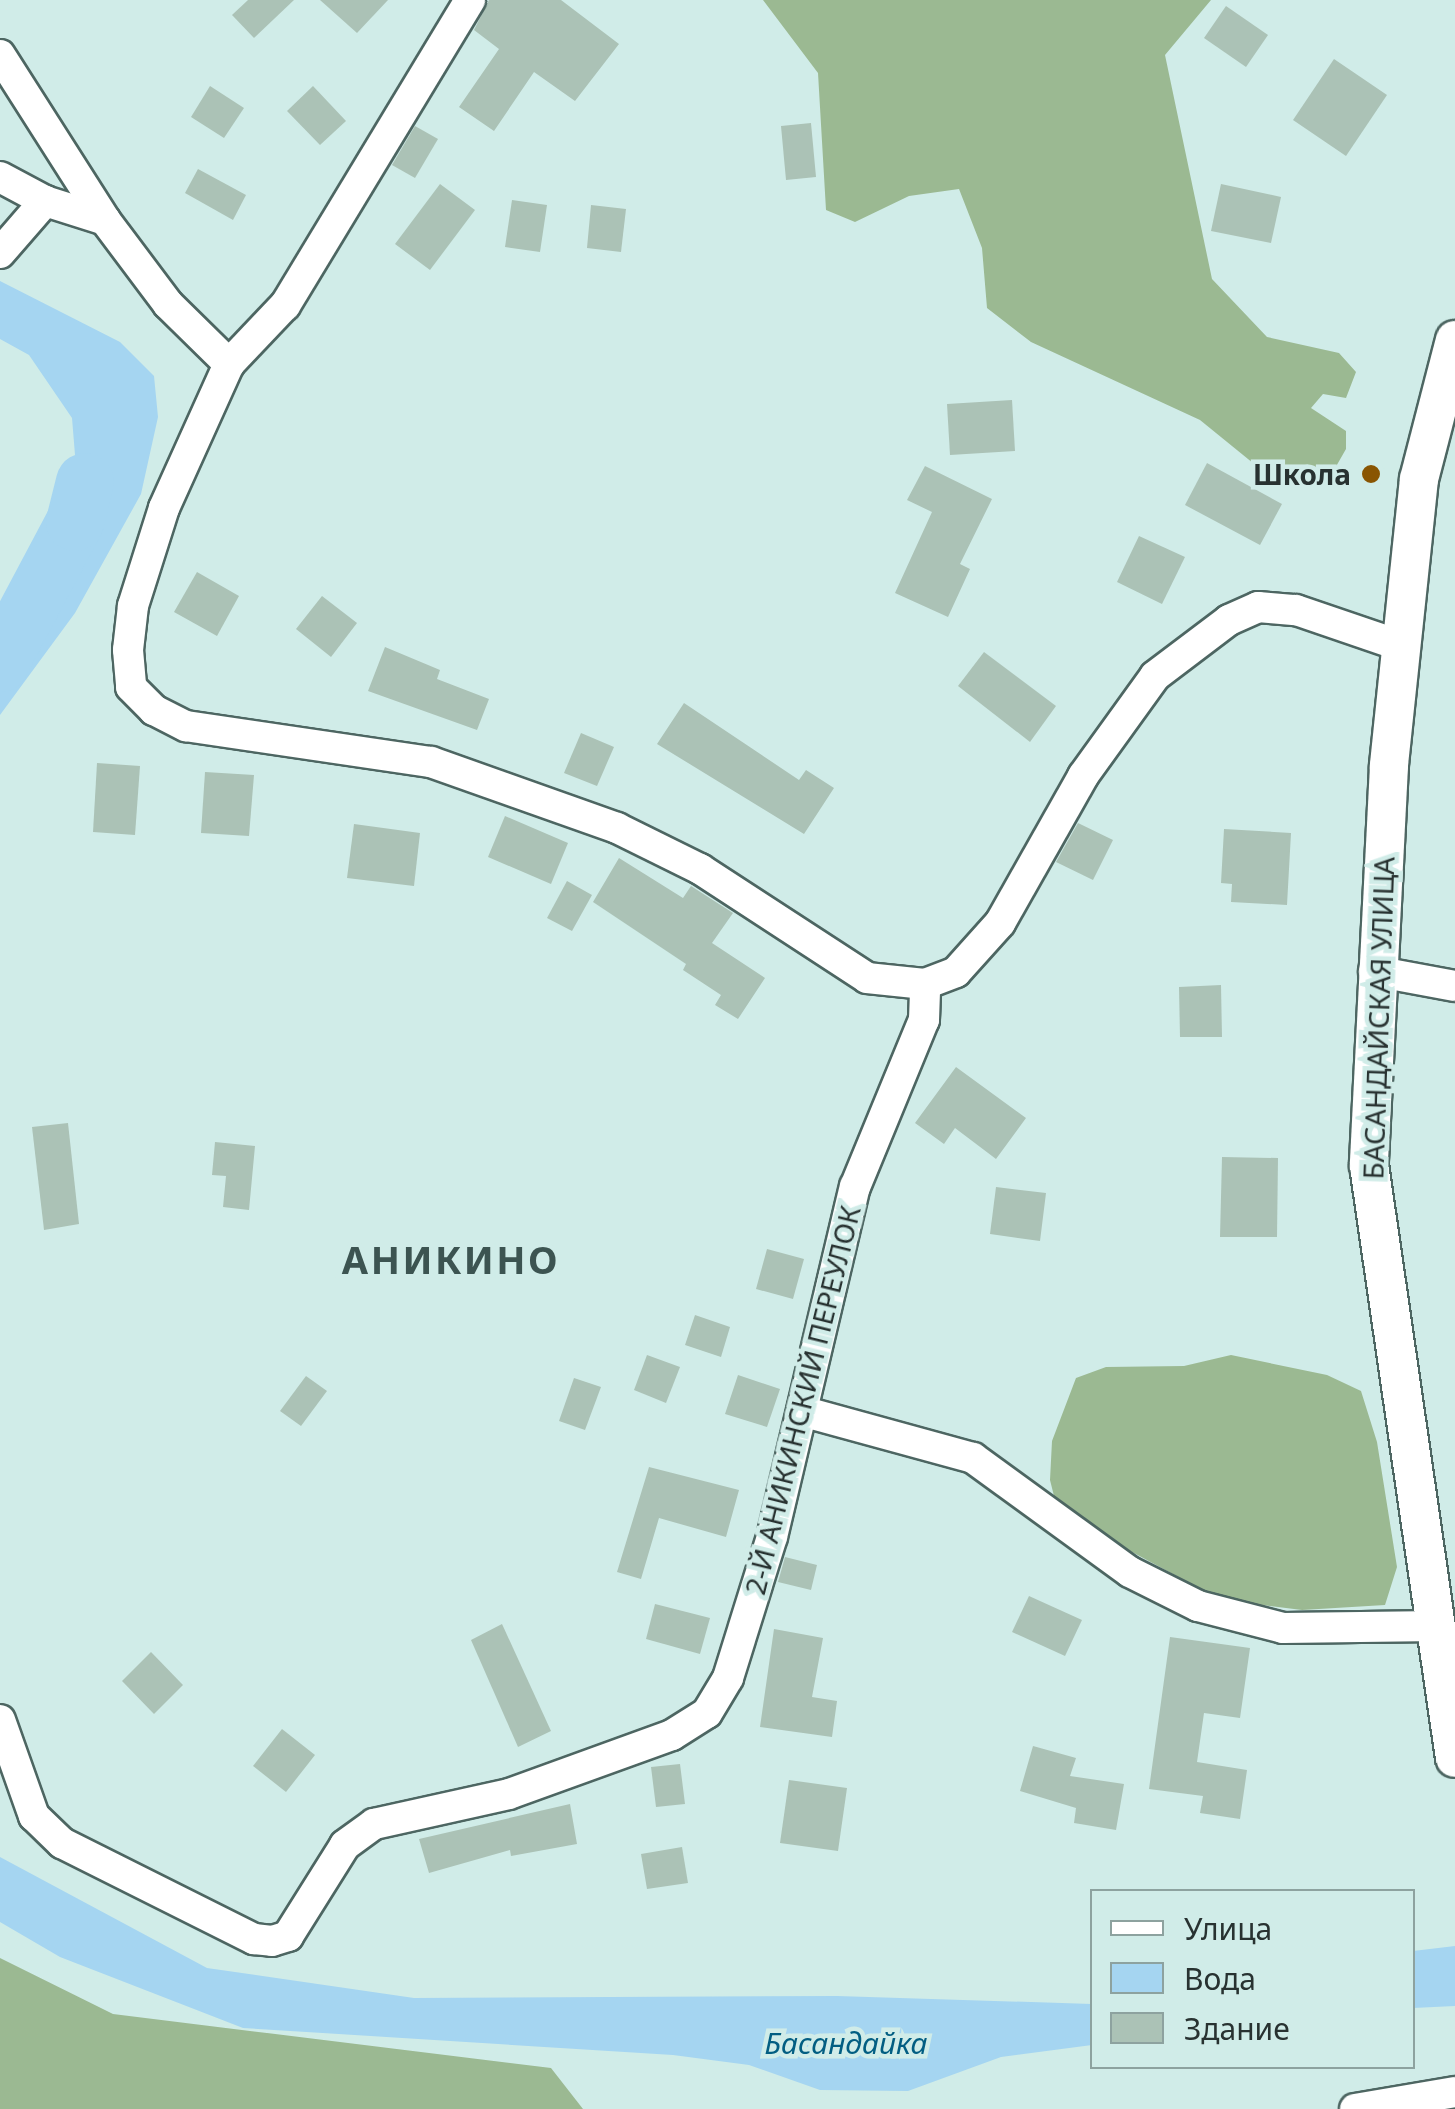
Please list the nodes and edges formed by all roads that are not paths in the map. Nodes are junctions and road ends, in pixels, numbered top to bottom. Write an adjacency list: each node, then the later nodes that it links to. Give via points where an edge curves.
1 (470, 0): 8 (street, via 285,305)
2 (0, 56): 5 (street)
3 (0, 178): 4 (street)
4 (44, 202): 5 (street); 6 (street)
5 (105, 220): 8 (street, via 168,304)
6 (0, 252)
7 (1455, 340): 9 (street, БАСАНДАЙСКАЯ УЛИЦА, via 1419,478)
8 (229, 364): 11 (street, via 164,508 134,606 128,650 140,700 186,726 431,762 598,821 700,869 868,978)
9 (1402, 646): 10 (street, БАСАНДАЙСКАЯ УЛИЦА); 11 (street, via 1296,610 1258,607 1228,620 1155,676 1083,776 1000,922 956,972)
10 (1374, 970): 12 (street); 14 (street, БАСАНДАЙСКАЯ УЛИЦА, via 1369,1166)
11 (925, 984): 13 (street, 2-Й АНИКИНСКИЙ ПЕРЕУЛОК, via 924,1020 855,1187)
12 (1455, 986)
13 (805, 1412): 14 (street, via 973,1458 1130,1572 1198,1606 1283,1628); 15 (street, 2-Й АНИКИНСКИЙ ПЕРЕУЛОК, via 728,1678 707,1713 672,1735 508,1794 374,1824 345,1845 288,1936 254,1939 62,1843 34,1816)
14 (1438, 1626): 16 (street, БАСАНДАЙСКАЯ УЛИЦА)
15 (0, 1720)
16 (1455, 1758)
17 (1455, 2092): 18 (street)
18 (1355, 2109)

